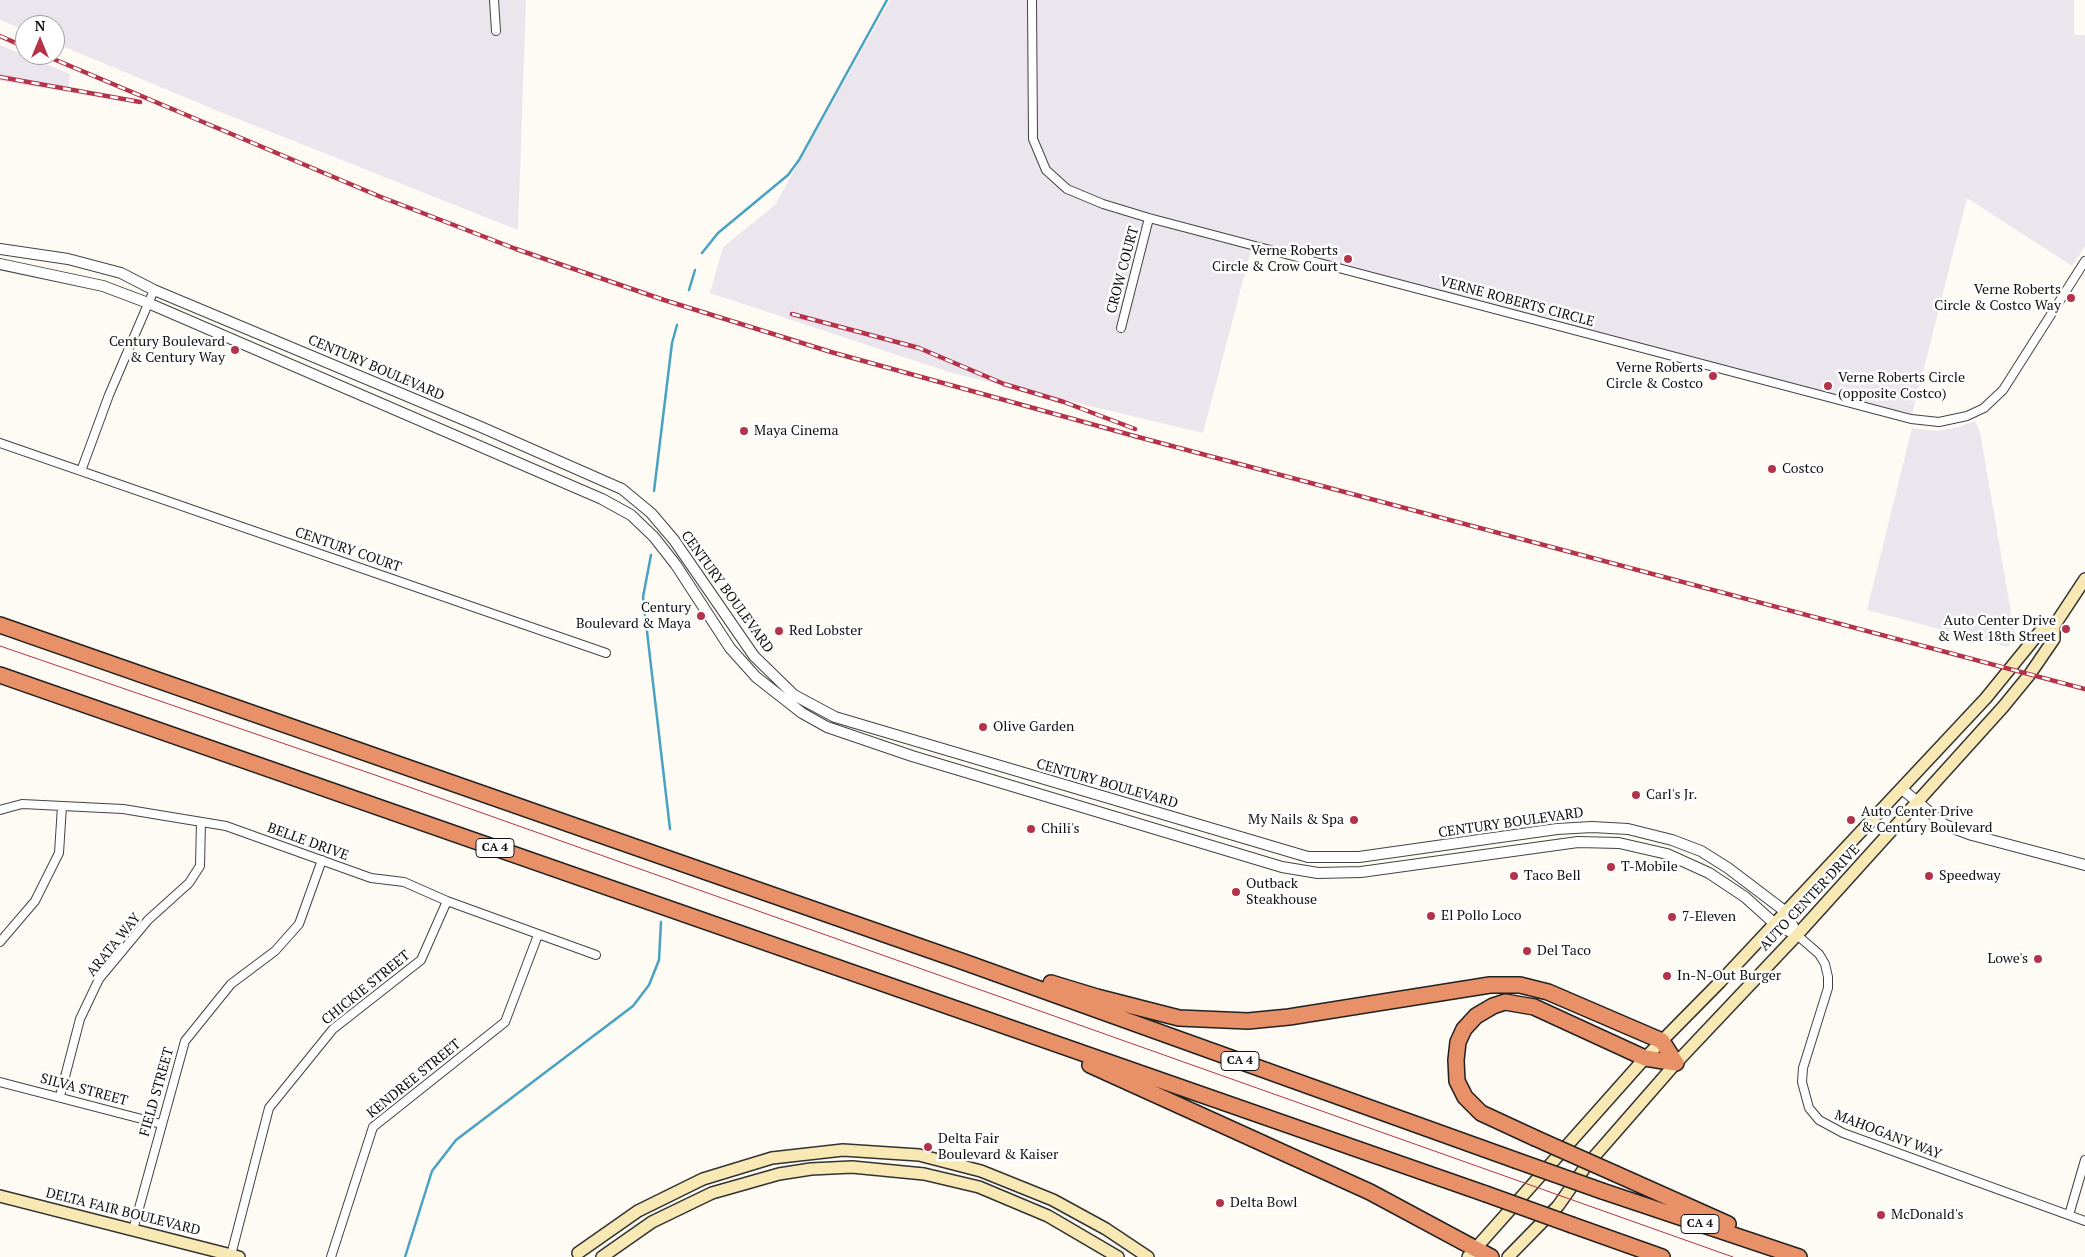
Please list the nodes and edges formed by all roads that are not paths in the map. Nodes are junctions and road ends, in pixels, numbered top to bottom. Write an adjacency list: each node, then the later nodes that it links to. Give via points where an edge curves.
1 (494, 0): 3 (street)
2 (1032, 0): 4 (street, VERNE ROBERTS CIRCLE, via 1033,139 1046,170 1067,189)
3 (496, 32)
4 (1149, 218): 8 (street, VERNE ROBERTS CIRCLE, via 1905,418 1939,422 1968,416 1984,408 2003,390); 11 (street, CROW COURT)
5 (0, 249): 9 (street, CENTURY BOULEVARD, via 87,264 120,273)
6 (2085, 262): 8 (street, VERNE ROBERTS CIRCLE)
7 (0, 264): 10 (street, CENTURY BOULEVARD, via 103,286)
8 (2082, 274)
9 (154, 290): 10 (street); 27 (street, CENTURY BOULEVARD, via 622,489 651,513 674,540 754,656 794,695 835,717 1308,857 1359,857 1556,829 1628,829 1701,851 1752,884)
10 (148, 303): 13 (street); 28 (street, CENTURY BOULEVARD, via 521,462 631,515 676,565 717,630 756,677 802,713 827,727 912,756 1282,867 1318,873 1361,872 1578,842 1619,843 1667,854 1709,873 1745,897)
11 (1120, 328)
12 (0, 443): 13 (street, CENTURY COURT)
13 (81, 471): 17 (street, CENTURY COURT)
14 (2085, 579): 16 (main road, AUTO CENTER DRIVE)
15 (0, 625): 33 (highway, CA 4)
16 (2054, 626): 19 (main road, AUTO CENTER DRIVE, via 2043,628 2011,670); 20 (main road, AUTO CENTER DRIVE, via 2054,639 2030,674)
17 (606, 653)
18 (0, 675): 34 (highway, CA 4)
19 (1902, 789): 20 (street); 27 (main road, AUTO CENTER DRIVE)
20 (1917, 804): 25 (street, via 1945,825 1964,832); 30 (main road, AUTO CENTER DRIVE)
21 (62, 806): 22 (street, BELLE DRIVE, via 22,804); 23 (street, BELLE DRIVE, via 123,809); 31 (street, via 59,853 34,901)
22 (0, 810)
23 (201, 822): 24 (street, BELLE DRIVE, via 226,826); 39 (street, ARATA WAY, via 200,866 189,883 148,920 99,980 80,1019)
24 (322, 860): 26 (street, BELLE DRIVE, via 371,878 404,882); 40 (street, FIELD STREET, via 299,924 275,951 231,984 185,1041)
25 (2085, 865)
26 (447, 901): 29 (street, BELLE DRIVE); 48 (street, CHICKIE STREET, via 421,960 332,1029 269,1108)
27 (1786, 912): 28 (main road, AUTO CENTER DRIVE); 30 (street, CENTURY BOULEVARD)
28 (1775, 924): 30 (street, CENTURY BOULEVARD); 35 (main road, AUTO CENTER DRIVE)
29 (538, 935): 32 (street, BELLE DRIVE); 49 (street, KENDREE STREET, via 505,1022 373,1127)
30 (1797, 935): 37 (main road, AUTO CENTER DRIVE); 43 (street, MAHOGANY WAY, via 1819,954 1828,977 1828,988 1803,1068 1802,1082 1809,1108 1819,1120 1843,1133)
31 (0, 942)
32 (596, 955)
33 (964, 962): 35 (highway, via 1041,979 1179,1018 1199,1019 1248,1021 1289,1017 1490,985 1520,985 1548,992); 56 (highway, CA 4, bridge, via 1602,1191)
34 (990, 1021): 46 (highway, via 1370,1192); 55 (highway, CA 4, bridge)
35 (1662, 1041): 36 (main road, AUTO CENTER DRIVE); 37 (highway)
36 (1645, 1058): 37 (highway); 46 (main road, AUTO CENTER DRIVE); 57 (highway, bridge, via 1534,1007 1505,1002 1476,1016 1464,1030 1458,1042 1457,1081 1465,1097 1481,1113)
37 (1676, 1063): 54 (main road, AUTO CENTER DRIVE, via 1586,1166 1558,1206)
38 (0, 1082): 39 (street, SILVA STREET)
39 (60, 1096): 40 (street, SILVA STREET)
40 (161, 1124): 45 (street, FIELD STREET)
41 (2085, 1160): 43 (street)
42 (0, 1196): 45 (main road, DELTA FAIR BOULEVARD)
43 (2069, 1215): 44 (street, MAHOGANY WAY)
44 (2085, 1221)
45 (133, 1230): 48 (main road, DELTA FAIR BOULEVARD)
46 (1471, 1252): 53 (highway)
47 (576, 1255): 52 (main road, via 638,1211 703,1179 772,1158 850,1150 919,1155 981,1171 1069,1209)
48 (235, 1256)
49 (331, 1257)
50 (602, 1257): 51 (main road, via 657,1219 712,1193 779,1174 852,1167 905,1171 979,1187 1048,1216)
51 (1118, 1257)
52 (1148, 1257)
53 (1491, 1257)
54 (1508, 1257)
55 (1662, 1257)
56 (1799, 1257)
57 (1803, 1257)

